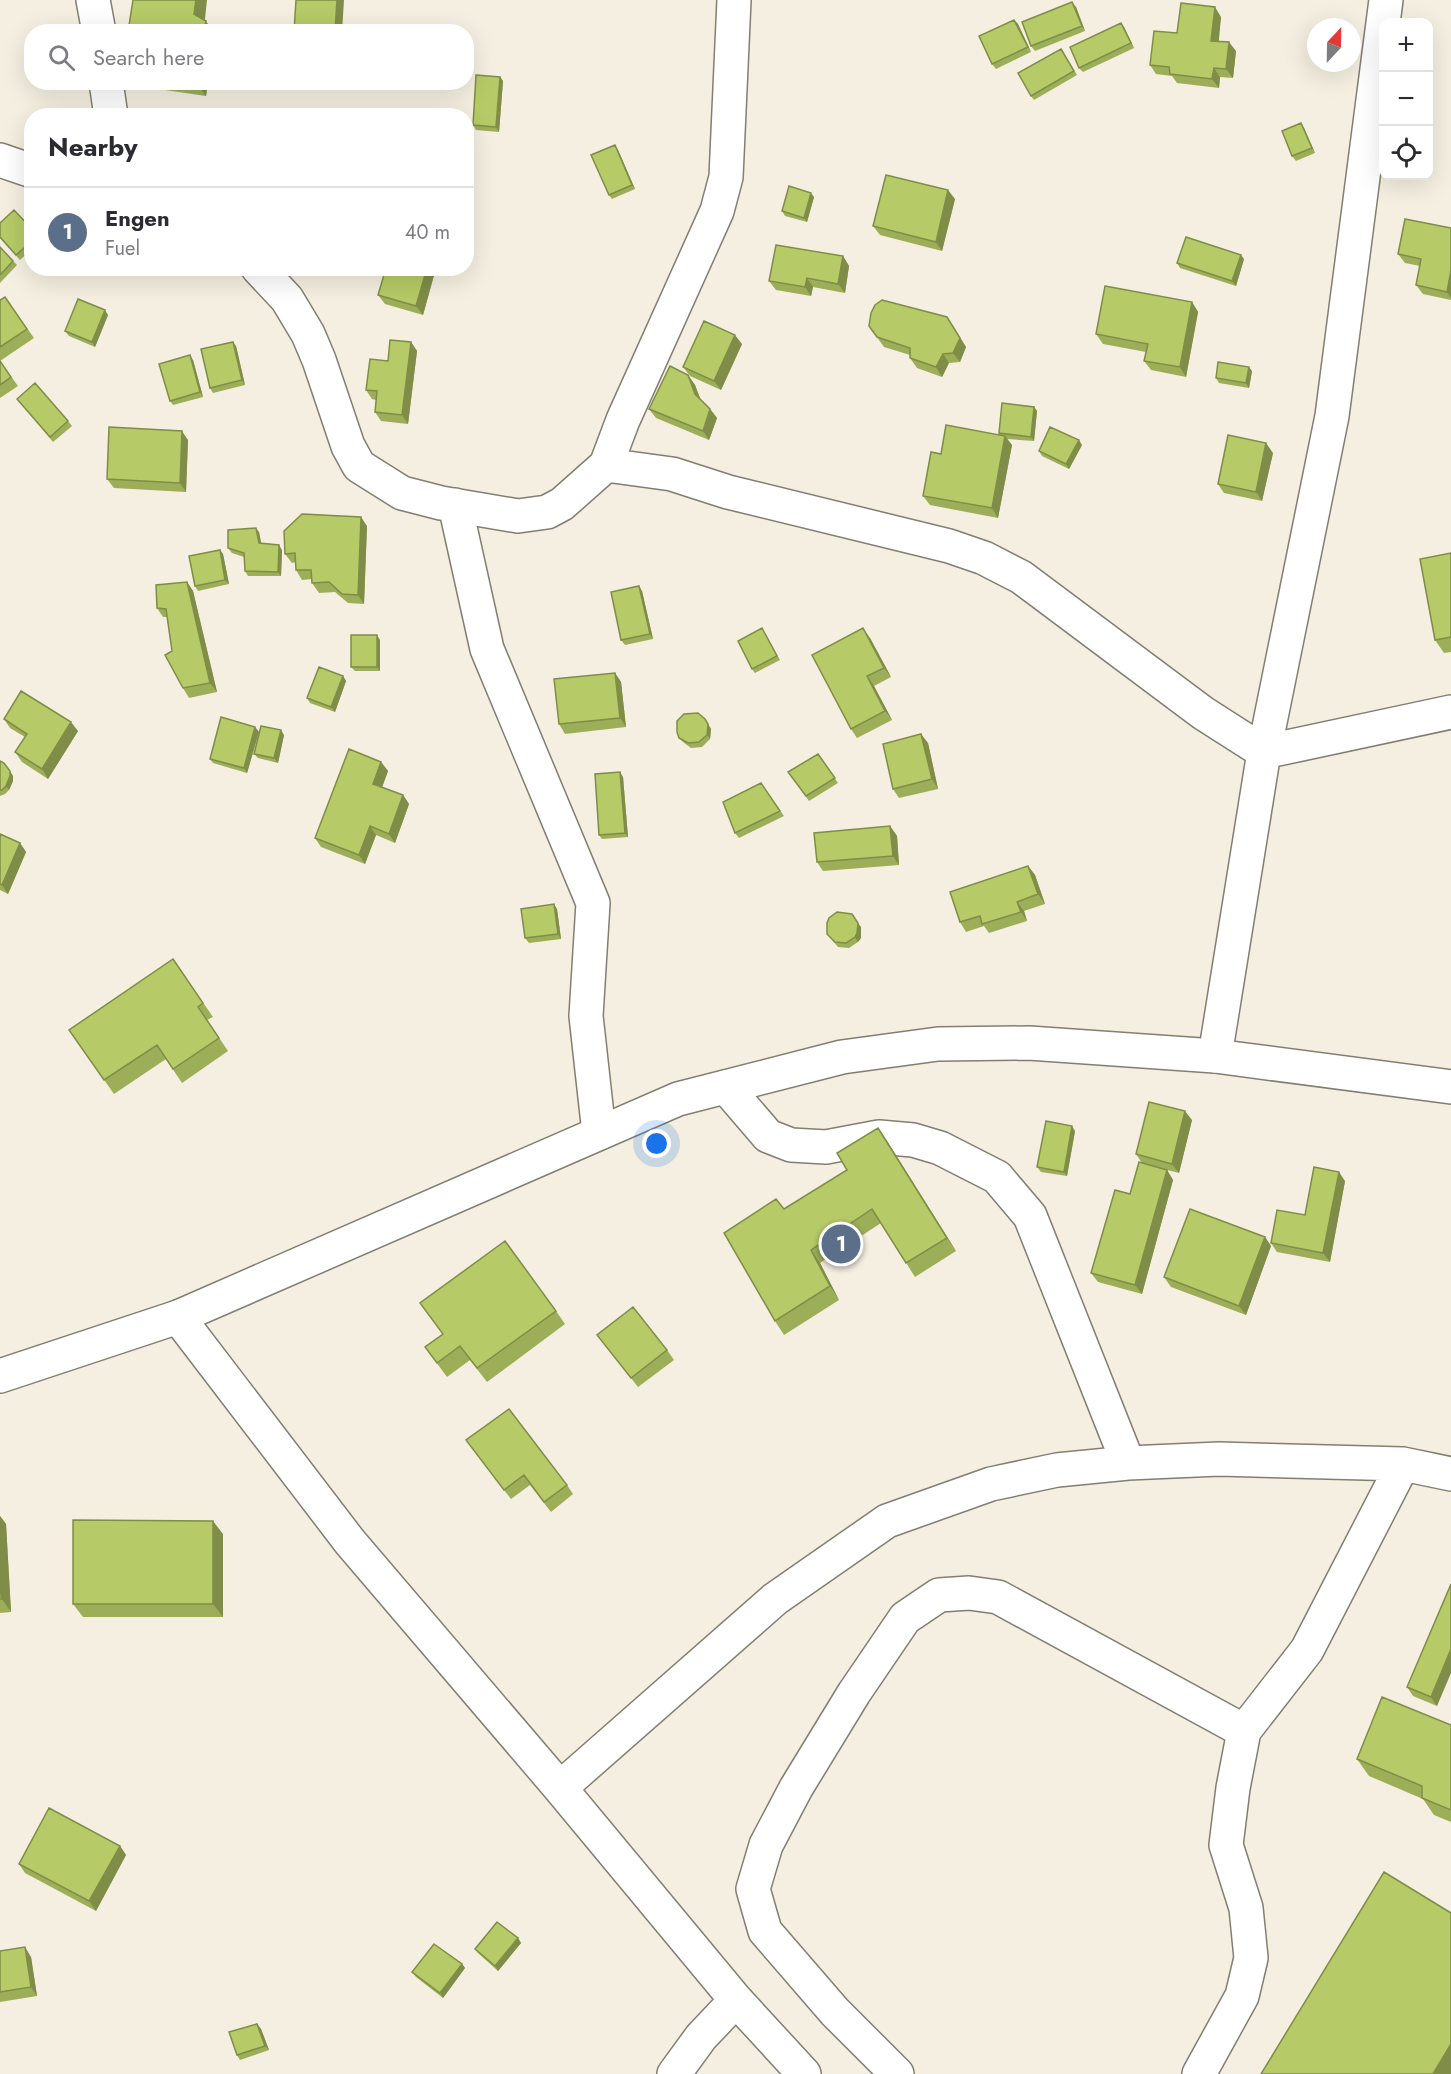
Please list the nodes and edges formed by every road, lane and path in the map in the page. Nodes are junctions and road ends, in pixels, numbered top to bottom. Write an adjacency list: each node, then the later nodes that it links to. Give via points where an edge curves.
1 (93, 0): 4 (street)
2 (734, 0): 10 (street, via 726,177 717,211)
3 (1386, 0): 13 (street, via 1332,416)
4 (98, 24)
5 (107, 90): 6 (street)
6 (110, 108)
7 (0, 160): 8 (street)
8 (24, 168)
9 (265, 276): 11 (street, via 286,299 308,334 358,466 402,493)
10 (606, 465): 11 (street, via 547,512 518,516); 13 (street, via 672,474 984,558 1021,577 1203,713)
11 (456, 505): 17 (street, via 487,649 593,903 586,1016)
12 (1451, 712): 13 (street)
13 (1264, 752): 14 (street)
14 (1215, 1056): 15 (street, via 1029,1043 938,1044 842,1058); 16 (street)
15 (726, 1087): 17 (street, via 678,1099); 20 (street, via 768,1136 790,1145 826,1147 879,1137 914,1140 940,1148 997,1177 1030,1216)
16 (1451, 1087)
17 (599, 1132): 18 (street)
18 (178, 1317): 19 (street); 24 (street, via 350,1542)
19 (0, 1376)
20 (1128, 1463): 21 (street, via 1219,1459); 24 (street, via 1057,1470 991,1484 887,1521 775,1599)
21 (1403, 1464): 22 (street); 23 (street, via 1307,1650)
22 (1451, 1474)
23 (1244, 1731): 28 (street, via 998,1597 969,1593 939,1595 905,1618 796,1788 766,1845 753,1889 765,1931 835,2012); 29 (street, via 1226,1845 1246,1908 1251,1958 1242,1996)
24 (560, 1788): 25 (street)
25 (736, 2000): 26 (street, via 701,2037); 27 (street)
26 (674, 2074)
27 (804, 2074)
28 (897, 2074)
29 (1199, 2074)

